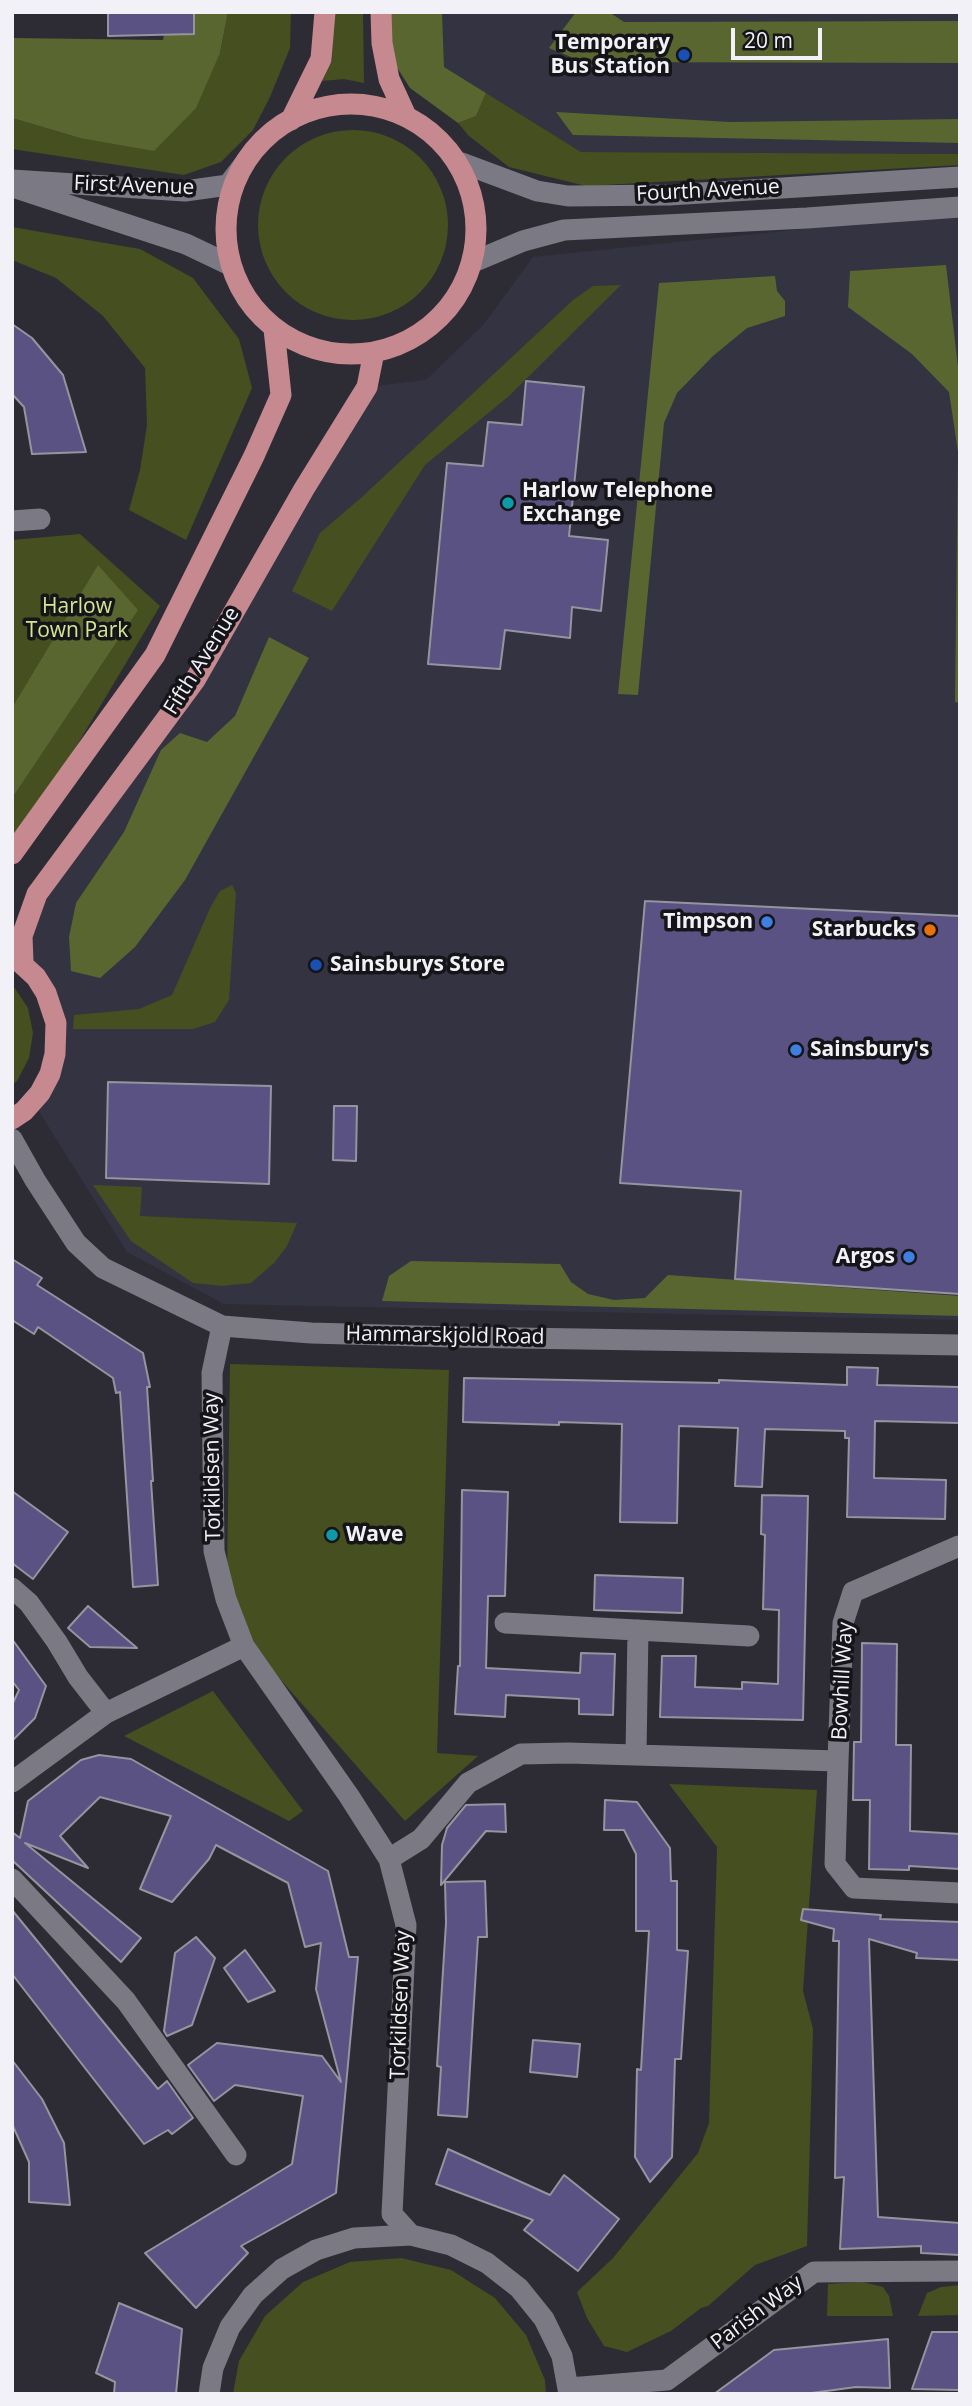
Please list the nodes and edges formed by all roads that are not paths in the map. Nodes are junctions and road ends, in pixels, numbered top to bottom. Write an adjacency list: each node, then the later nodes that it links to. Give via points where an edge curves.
1 (325, 12): 4 (main road, via 321,59)
2 (381, 12): 3 (main road, via 389,79)
3 (407, 116): 4 (main road, via 357,104 321,107); 5 (main road, via 429,130)
4 (290, 120): 6 (main road, via 264,138)
5 (462, 163): 7 (street, Fourth Avenue, via 537,191 568,196 669,195); 11 (main road, via 477,222)
6 (244, 164): 8 (street, First Avenue, via 228,185 185,191); 12 (main road, via 230,193 225,230)
7 (960, 177)
8 (12, 180)
9 (12, 187): 12 (street, First Avenue, via 186,244)
10 (960, 207): 11 (street, Fourth Avenue, via 564,230)
11 (473, 262): 14 (main road, via 454,302 436,322 404,344)
12 (228, 264): 13 (main road, via 252,307)
13 (274, 329): 14 (main road, via 332,354); 17 (main road, Fifth Avenue, via 281,395 156,655)
14 (374, 352): 18 (main road, Fifth Avenue, via 366,387 195,680 37,894)
15 (40, 519): 16 (street)
16 (12, 521)
17 (12, 854)
18 (17, 958): 19 (main road, via 46,993 55,1023 55,1054 40,1093)
19 (12, 1119)
20 (12, 1139): 21 (street, Hammarskjold Road, via 76,1243 103,1268)
21 (222, 1326): 22 (street, Hammarskjold Road, via 454,1337); 28 (street, Torkildsen Way, via 212,1373 214,1551)
22 (960, 1345)
23 (959, 1546): 31 (street, Bowhill Way, via 853,1592 843,1623)
24 (12, 1588): 29 (street, via 29,1603)
25 (505, 1623): 26 (street)
26 (638, 1630): 27 (street); 30 (street)
27 (749, 1636)
28 (244, 1646): 29 (street); 33 (street, Torkildsen Way)
29 (106, 1713): 32 (street)
30 (636, 1754): 31 (street, Bowhill Way); 33 (street, Bowhill Way, via 521,1754 468,1783 421,1839)
31 (838, 1761): 35 (street, Bowhill Way, via 835,1864 854,1888)
32 (12, 1782)
33 (388, 1859): 37 (street, Torkildsen Way, via 406,1924 392,2214)
34 (12, 1880): 36 (street, via 126,2001)
35 (960, 1893)
36 (236, 2155)
37 (411, 2235): 39 (street, via 471,2254 519,2288 544,2319 562,2356); 40 (street, via 354,2238 316,2250 282,2269 253,2295 230,2327 213,2368)
38 (960, 2271): 39 (street, Parish Way, via 814,2272 667,2380)
39 (569, 2391)
40 (209, 2394)

